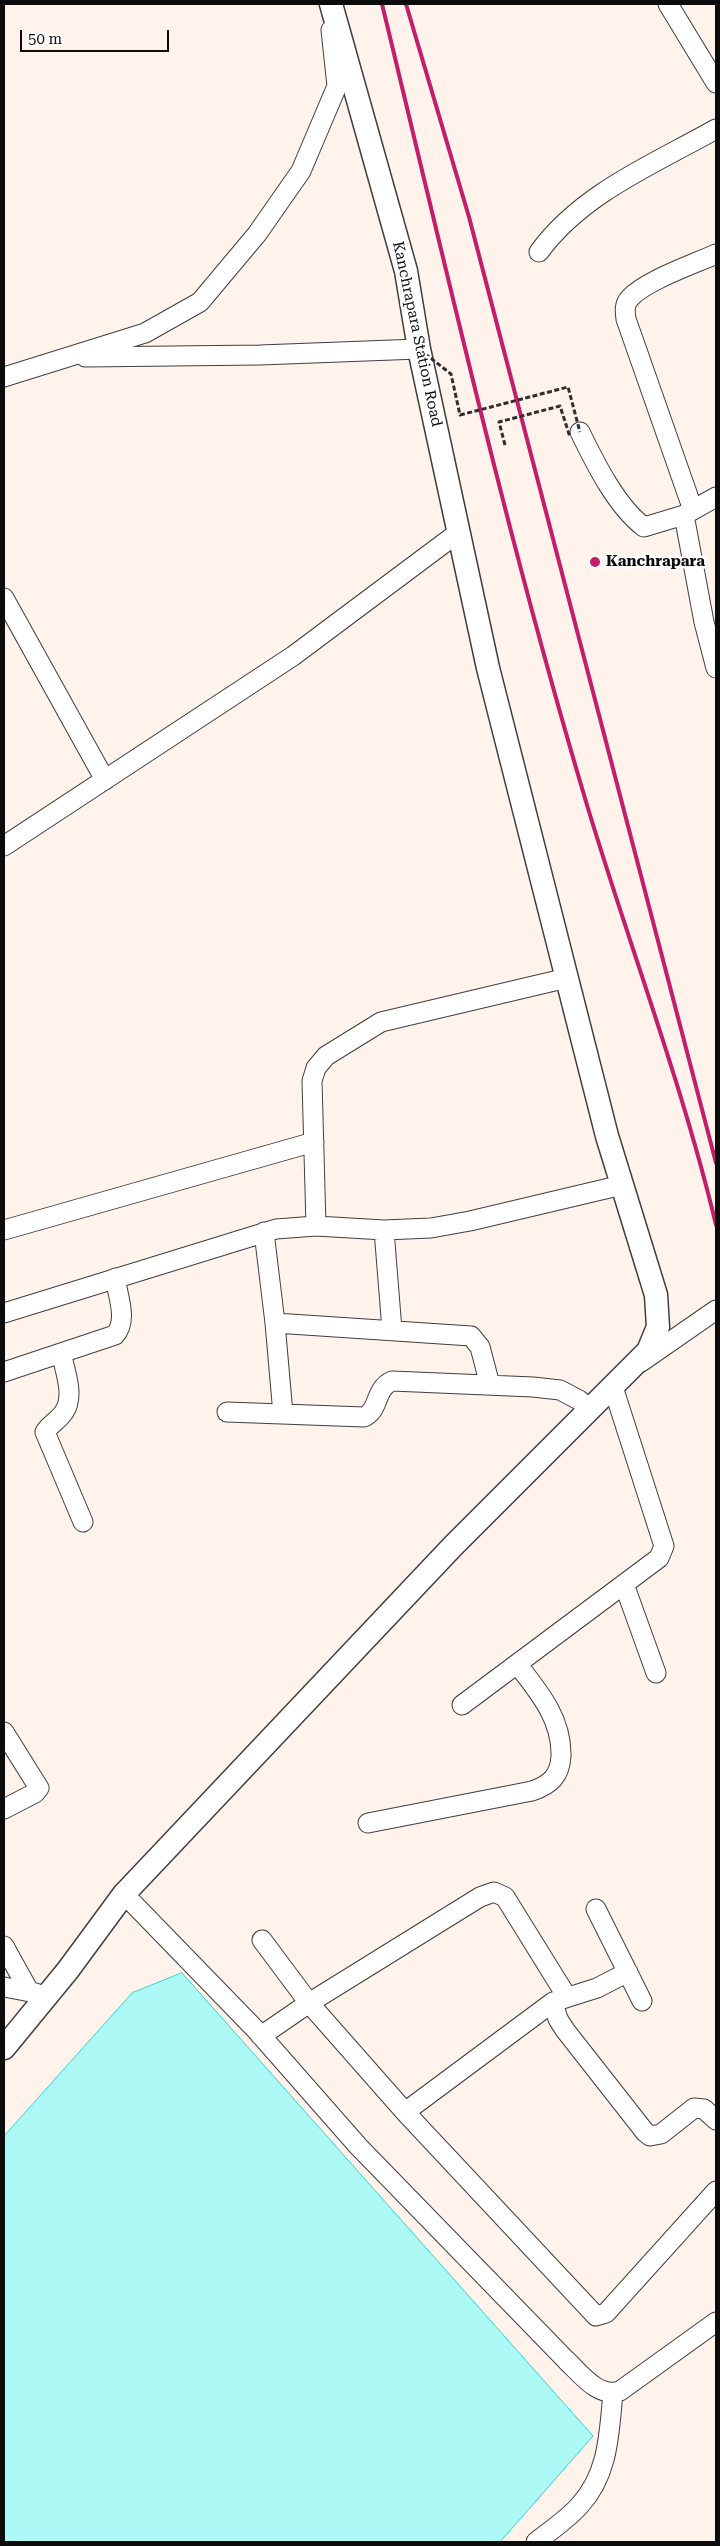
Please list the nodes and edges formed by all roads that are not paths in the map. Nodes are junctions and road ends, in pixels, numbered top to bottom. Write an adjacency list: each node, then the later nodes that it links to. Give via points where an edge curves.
1 (329, 4): 8 (street, Kanchrapara Station Road, via 406,271); 9 (street, via 337,86 301,171 257,234 200,302 145,333)
2 (668, 4): 3 (street)
3 (709, 54): 4 (street)
4 (716, 83)
5 (716, 129): 6 (street, via 578,209 552,233)
6 (539, 252)
7 (716, 254): 13 (street, via 640,289 629,298 625,307 626,319)
8 (419, 349): 9 (street); 14 (street, Kanchrapara Station Road)
9 (68, 357): 10 (street)
10 (4, 377)
11 (575, 434): 13 (street, via 636,521 644,527)
12 (716, 498): 13 (street)
13 (688, 513): 16 (street, via 704,622)
14 (459, 532): 17 (street, via 293,656); 19 (street, Kanchrapara Station Road, via 488,668)
15 (4, 598): 17 (street)
16 (716, 668)
17 (105, 780): 18 (street)
18 (4, 846)
19 (567, 978): 20 (street, via 380,1022 365,1029 326,1056 316,1068 312,1081); 21 (street, Kanchrapara Station Road)
20 (314, 1142): 22 (street); 23 (street)
21 (622, 1185): 24 (street, via 470,1221 431,1228); 32 (street, Kanchrapara Station Road, via 656,1296 658,1326 648,1351)
22 (316, 1226): 24 (street); 25 (street)
23 (4, 1230)
24 (384, 1230): 30 (street)
25 (264, 1232): 26 (street); 29 (street)
26 (115, 1278): 28 (street); 31 (street, via 122,1320 120,1328 107,1339)
27 (716, 1310): 32 (street)
28 (4, 1313)
29 (275, 1323): 30 (street); 38 (street)
30 (392, 1330): 34 (street, via 470,1336 480,1346)
31 (61, 1353): 33 (street); 39 (street, via 69,1390 68,1404 45,1432)
32 (631, 1368): 35 (street, Kanchrapara Station Road)
33 (4, 1372)
34 (490, 1385): 36 (street, via 560,1390); 38 (street, via 392,1381 382,1388 372,1412 364,1417)
35 (613, 1387): 36 (street, Kanchrapara Station Road); 40 (street, via 664,1546 659,1558)
36 (590, 1409): 47 (street, Kanchrapara Station Road, via 453,1546)
37 (228, 1412): 38 (street)
38 (282, 1414)
39 (83, 1522)
40 (624, 1584): 41 (street); 42 (street)
41 (518, 1664): 43 (street); 46 (street, via 549,1707 559,1733 560,1768 553,1780 532,1791)
42 (656, 1673)
43 (462, 1706)
44 (4, 1732): 45 (street, via 39,1788)
45 (4, 1809)
46 (368, 1823)
47 (124, 1894): 53 (street, Kanchrapara Station Road); 57 (street)
48 (596, 1909): 51 (street)
49 (262, 1940): 56 (street)
50 (4, 1946): 53 (street)
51 (628, 1972): 54 (street, via 597,1988); 55 (street)
52 (4, 1987): 53 (street)
53 (38, 1993): 58 (street, Kanchrapara Station Road)
54 (560, 2000): 56 (street, via 506,1897 494,1892 480,1897); 59 (street); 60 (street, via 558,2019 565,2030 650,2136 661,2134 694,2108 704,2109)
55 (642, 2001)
56 (309, 2002): 57 (street); 59 (street)
57 (261, 2036): 63 (street, via 358,2146 566,2360 602,2392)
58 (4, 2048)
59 (405, 2112): 61 (street, via 596,2316 606,2313)
60 (716, 2120)
61 (716, 2192)
62 (716, 2322): 63 (street)
63 (613, 2393): 64 (street, via 608,2451 598,2480 580,2505)
64 (536, 2542)

